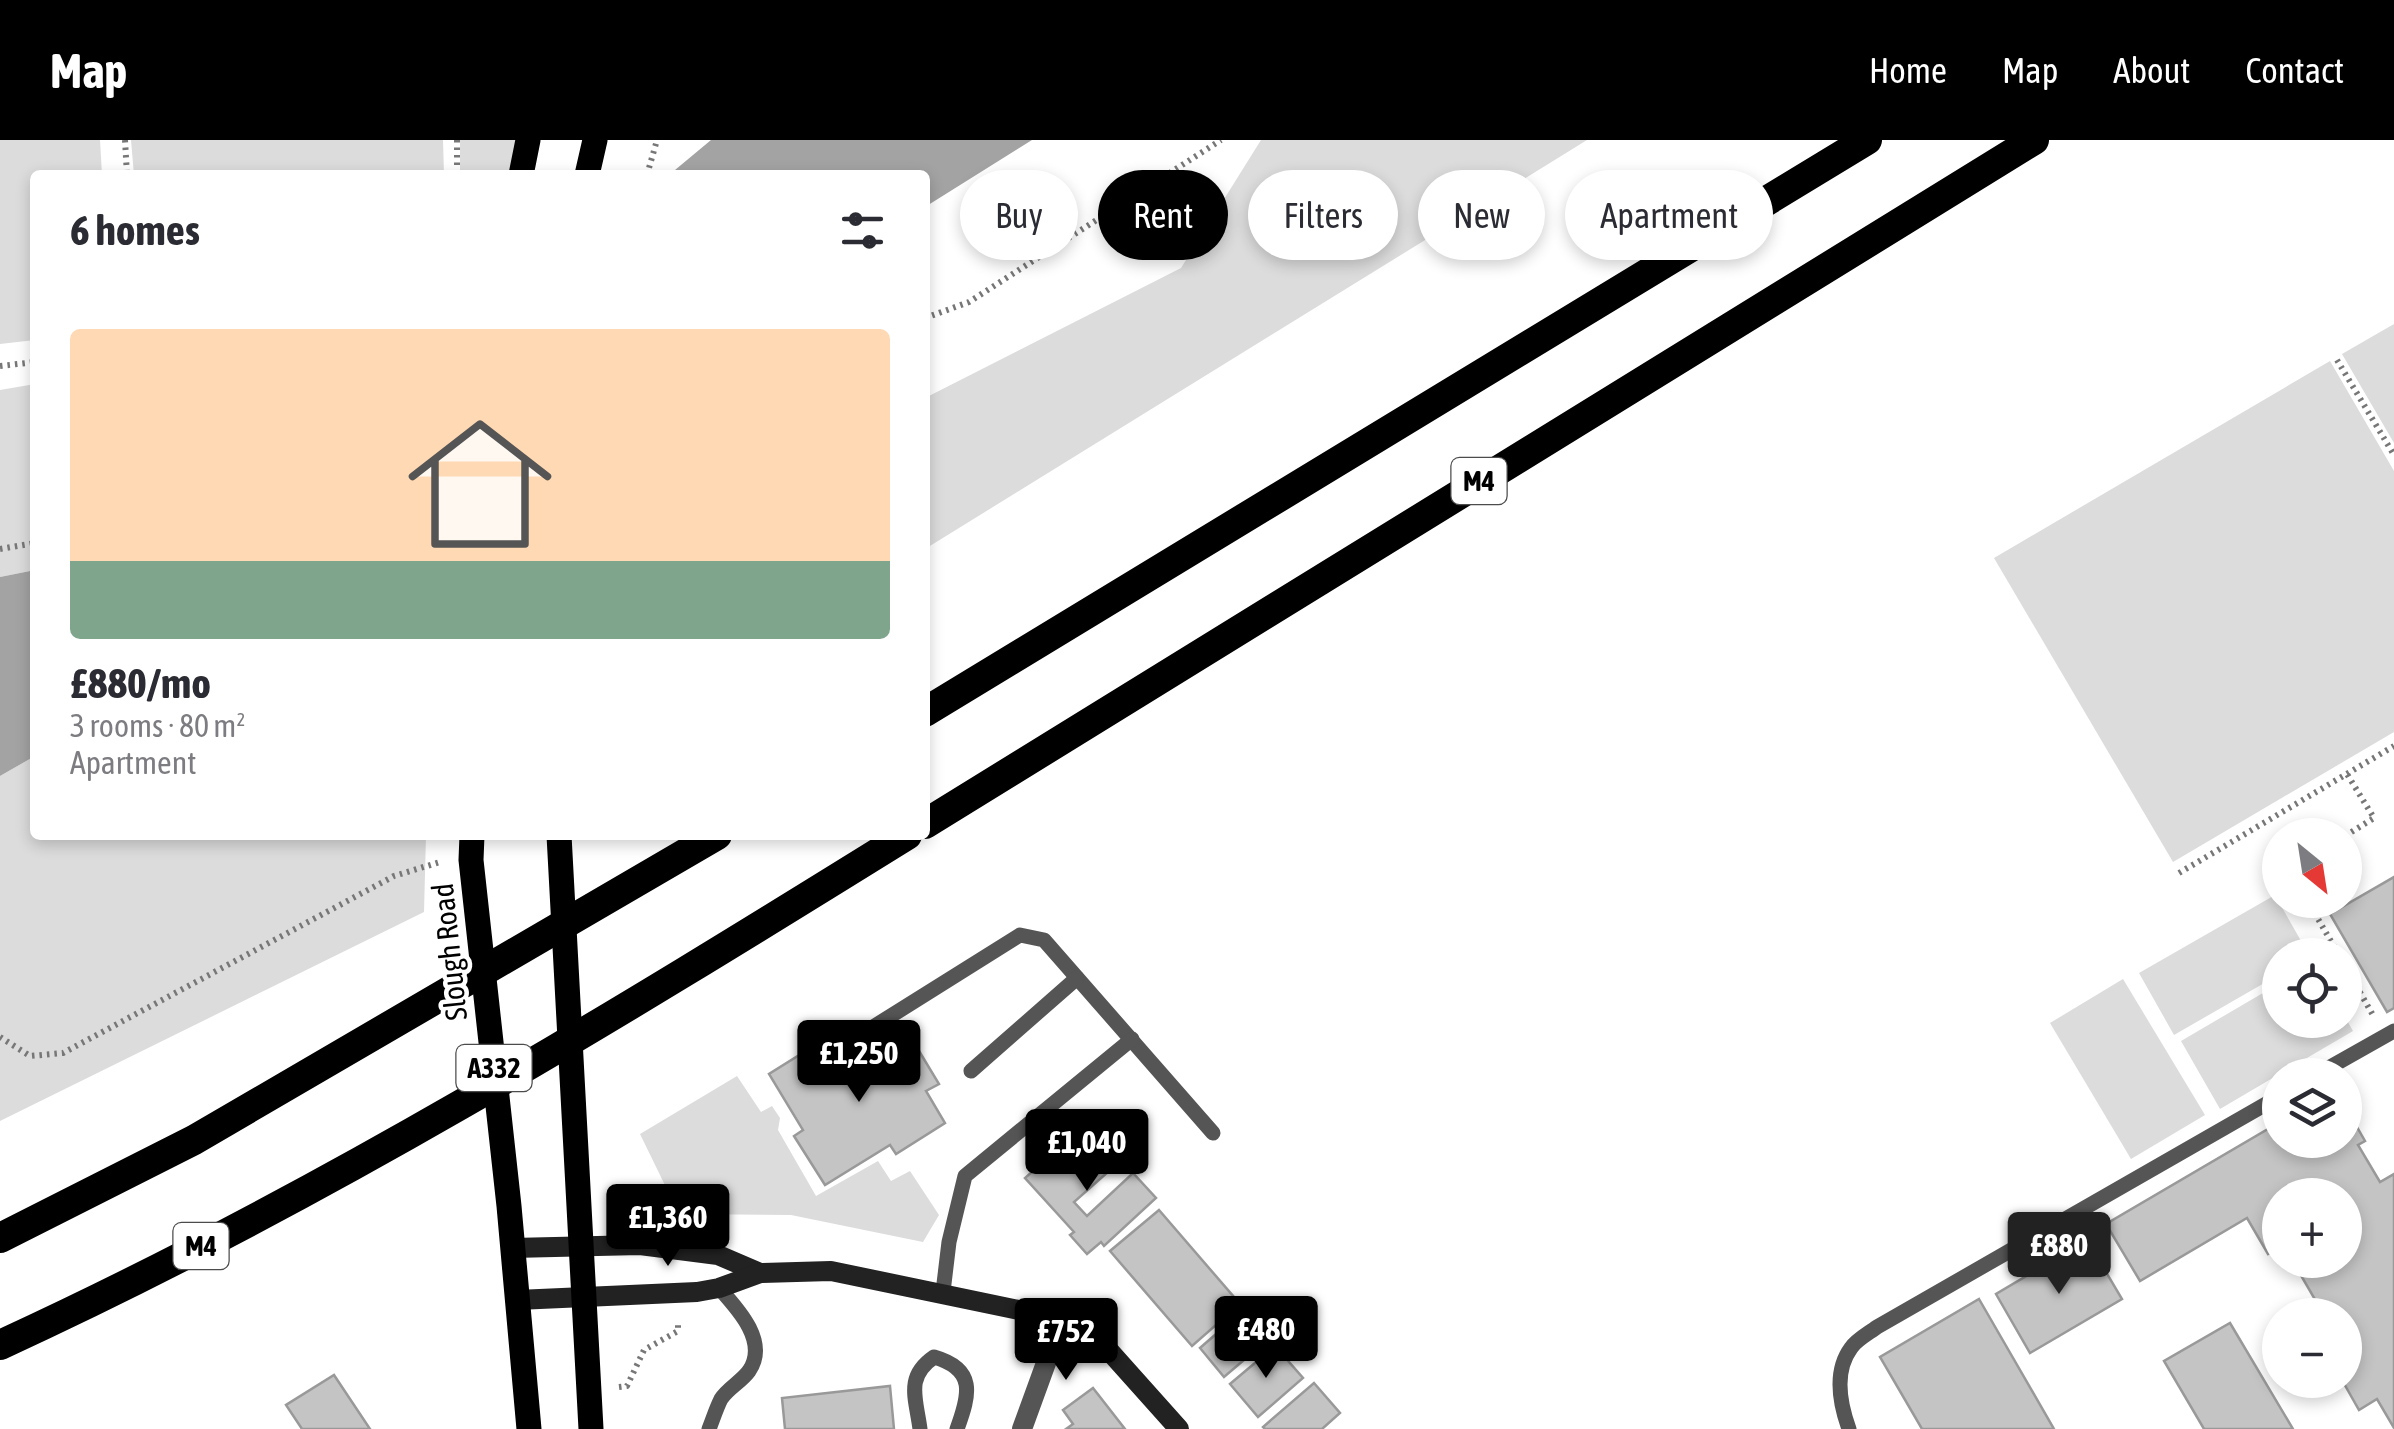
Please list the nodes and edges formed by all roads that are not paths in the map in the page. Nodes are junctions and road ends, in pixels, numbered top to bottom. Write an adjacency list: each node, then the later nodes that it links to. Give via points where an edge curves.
1 (528, 140): 5 (main road)
2 (594, 140): 6 (main road)
3 (1867, 140): 7 (highway)
4 (2034, 140): 8 (highway, M4)
5 (521, 170)
6 (587, 170)
7 (930, 709)
8 (930, 821)
9 (559, 840): 22 (main road, A332)
10 (708, 840): 21 (highway, via 194,1140)
11 (898, 840): 30 (highway, M4, via 398,1140)
12 (472, 848): 23 (main road, Slough Road / A332)
13 (1077, 978): 15 (lane, via 1044,940 1020,935); 16 (lane); 18 (lane)
14 (2389, 1033): 17 (lane)
15 (862, 1034)
16 (1132, 1039): 20 (lane); 26 (lane, via 965,1176)
17 (2346, 1058)
18 (972, 1070)
19 (2262, 1106): 38 (lane, via 1877,1327 1851,1348 1840,1378)
20 (1213, 1133)
21 (0, 1238)
22 (584, 1246): 23 (main road); 24 (main road, via 718,1254); 27 (main road, A332)
23 (512, 1248): 28 (main road, Slough Road / A332)
24 (760, 1273): 25 (main road); 26 (main road, via 832,1271)
25 (719, 1288): 27 (main road); 33 (lane, via 742,1315 756,1356 723,1396)
26 (943, 1292): 29 (main road)
27 (584, 1298): 28 (main road); 32 (main road, A332)
28 (517, 1300): 31 (main road, A332)
29 (1062, 1319): 36 (street); 37 (main road, via 1096,1336)
30 (0, 1344)
31 (529, 1429)
32 (591, 1429)
33 (709, 1429)
34 (920, 1429): 35 (lane, via 914,1378 934,1357 954,1362 966,1378 968,1400)
35 (958, 1429)
36 (1022, 1429)
37 (1178, 1429)
38 (1849, 1429)

